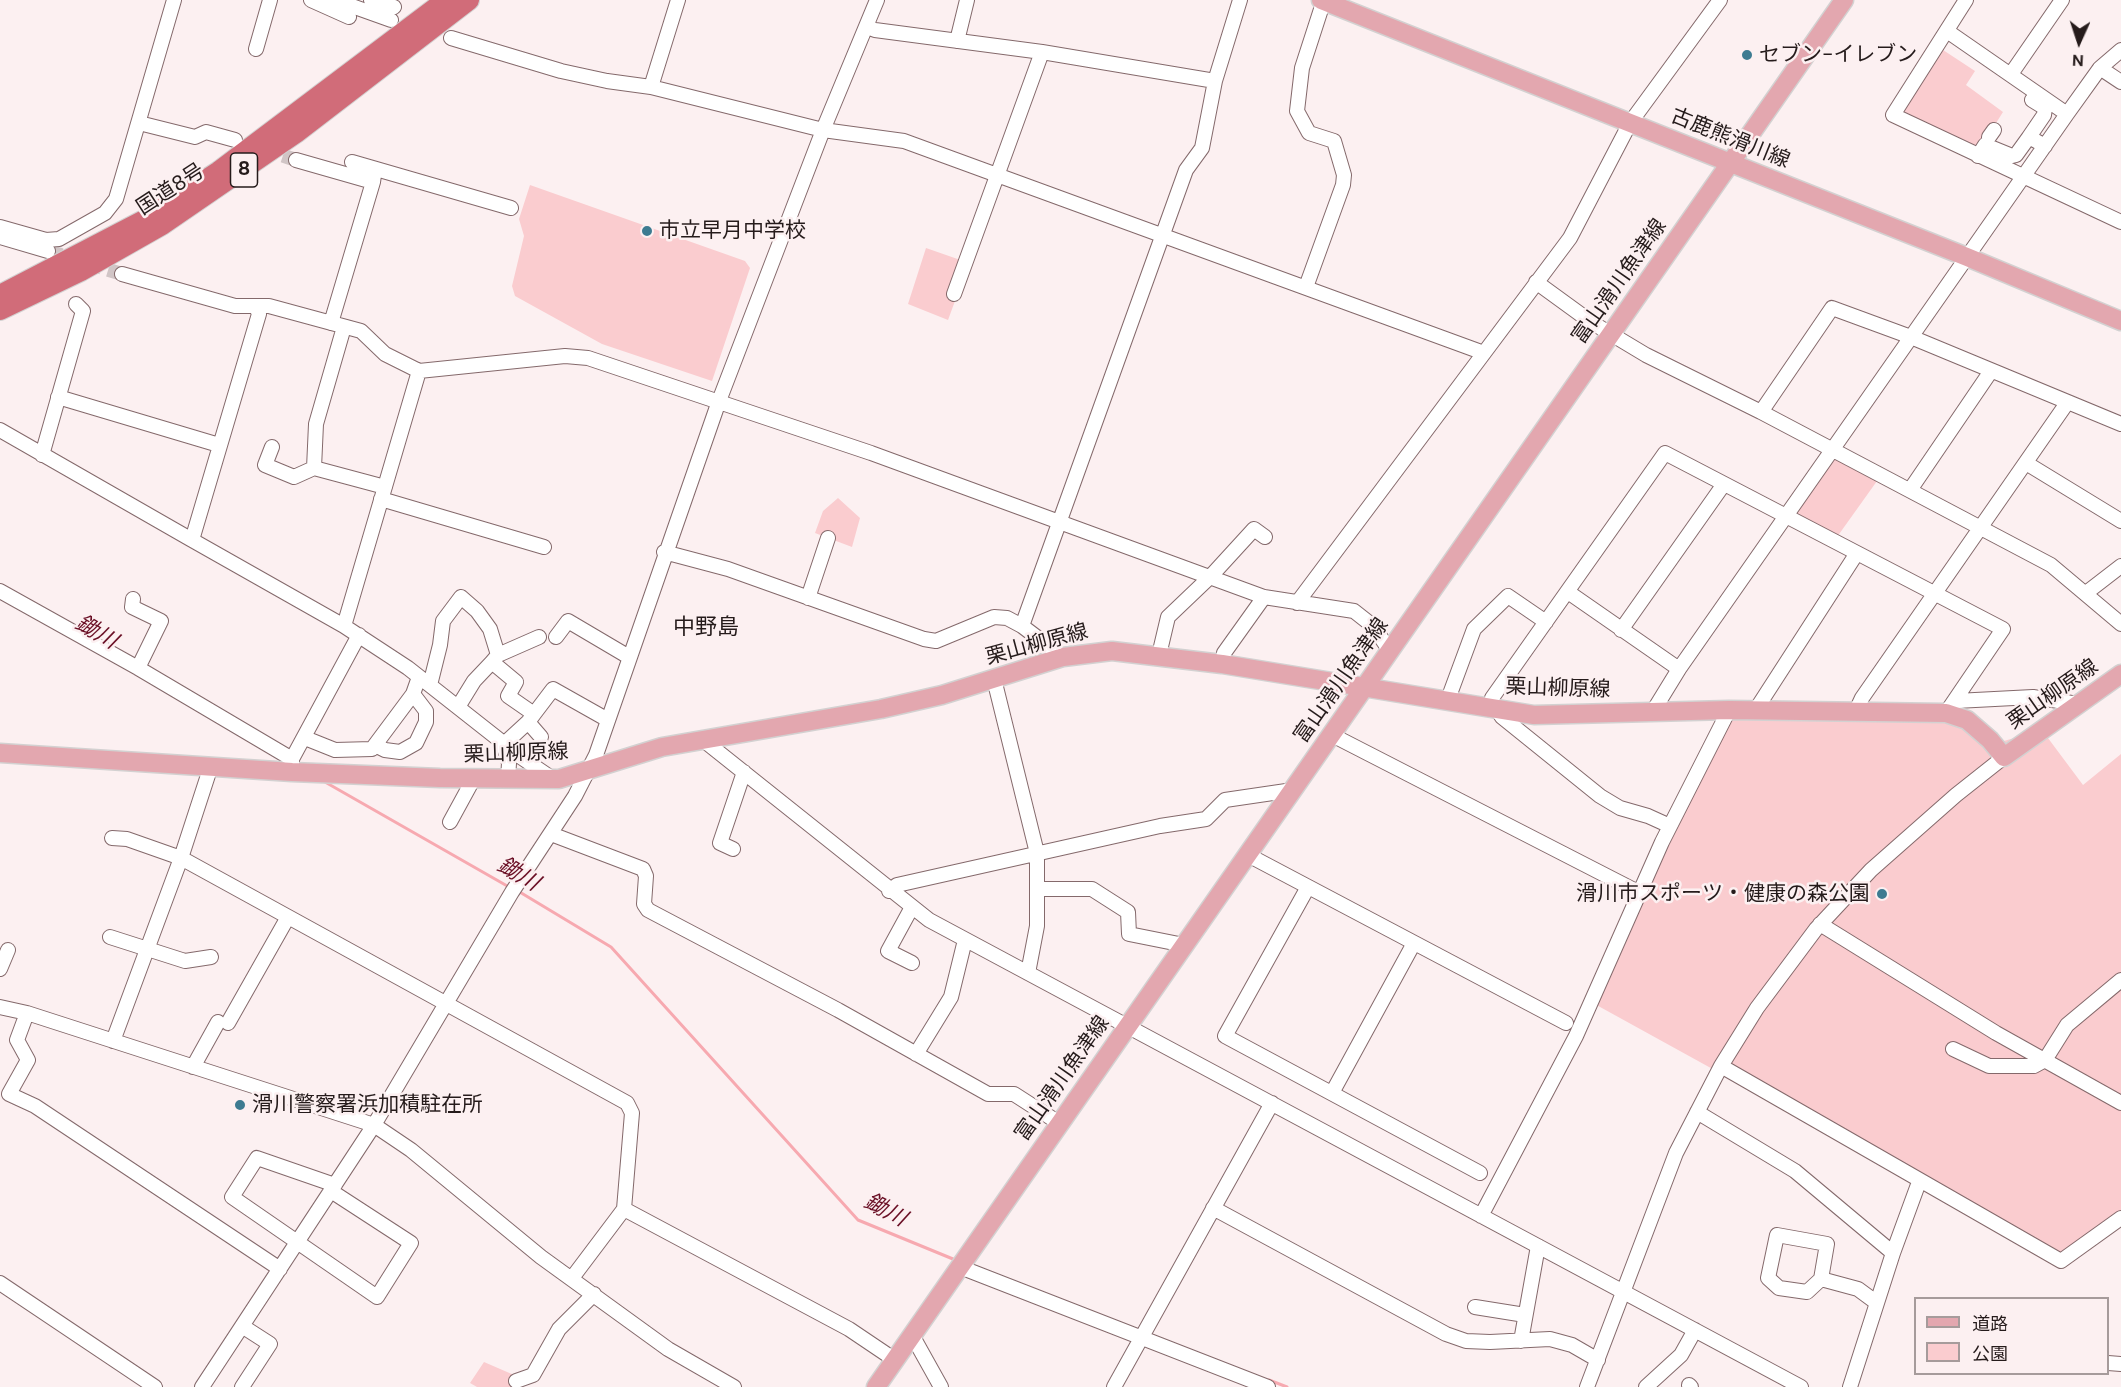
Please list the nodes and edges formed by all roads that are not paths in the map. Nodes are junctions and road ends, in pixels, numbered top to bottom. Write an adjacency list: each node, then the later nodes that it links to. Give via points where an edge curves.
1 (174, 0): 32 (street)
2 (270, 0): 22 (street)
3 (311, 0): 17 (street)
4 (335, 0): 5 (street, via 393,13)
5 (370, 0)
6 (446, 0): 56 (highway, 国道8号 / 8, via 219,171 144,220)
7 (469, 0): 59 (highway, 国道8号 / 8, via 296,133 162,225 81,271)
8 (678, 0): 29 (street)
9 (877, 0): 18 (street)
10 (967, 0): 21 (street)
11 (1240, 0): 27 (street)
12 (1322, 0): 33 (main road, 古鹿熊滑川線); 54 (street, via 1302,68 1297,111 1309,133 1334,141 1344,184)
13 (1720, 0): 33 (street)
14 (1844, 0): 41 (main road, 富山滑川魚津線)
15 (1966, 0): 19 (street)
16 (2062, 0): 26 (street)
17 (350, 17)
18 (867, 27): 21 (street); 34 (street)
19 (1947, 31): 26 (street); 37 (street, via 1893,116)
20 (451, 38): 29 (street, via 561,71)
21 (957, 42): 24 (street)
22 (256, 49)
23 (2121, 50): 25 (street)
24 (1042, 52): 27 (street); 42 (street)
25 (2100, 68): 28 (street); 31 (street)
26 (2011, 74): 30 (street)
27 (1215, 81): 48 (street, via 1202,147 1186,170)
28 (2121, 82)
29 (651, 87): 34 (street)
30 (2031, 88): 31 (street); 35 (street, via 2026,96 2044,108 2044,115)
31 (2067, 114): 38 (street)
32 (139, 123): 36 (street, via 195,137 206,132); 47 (street, via 116,200 105,213 60,239 46,240)
33 (1630, 123): 41 (main road, 古鹿熊滑川線); 53 (street, via 1570,238)
34 (823, 130): 42 (street, via 904,141); 68 (street)
35 (2029, 137): 37 (street, via 2012,156); 38 (street)
36 (235, 140)
37 (1986, 142): 44 (street)
38 (2045, 146): 44 (street)
39 (296, 160): 43 (street)
40 (352, 162): 43 (street)
41 (1730, 164): 51 (main road, 古鹿熊滑川線); 62 (main road, 富山滑川魚津線)
42 (996, 173): 48 (street); 55 (street)
43 (374, 176): 45 (street); 61 (street)
44 (2024, 177): 46 (street); 51 (street)
45 (511, 208)
46 (2121, 222)
47 (0, 227)
48 (1162, 234): 54 (street); 83 (street)
49 (0, 237): 50 (street)
50 (48, 250)
51 (1967, 257): 60 (main road, 古鹿熊滑川線); 63 (street)
52 (122, 274): 58 (street, via 235,306)
53 (1536, 282): 62 (street); 64 (street)
54 (1306, 287): 64 (street)
55 (954, 294)
56 (0, 296)
57 (76, 304): 67 (street, via 83,311)
58 (256, 307): 61 (street, via 269,306); 73 (street, via 259,314)
59 (0, 310)
60 (2121, 321)
61 (338, 325): 65 (street, via 361,332 385,354); 78 (street, via 316,424)
62 (1612, 333): 70 (street, via 1646,355); 110 (main road, 富山滑川魚津線)
63 (1911, 337): 66 (street); 70 (street, via 1832,308); 75 (street)
64 (1484, 353): 101 (street)
65 (419, 371): 68 (street, via 565,356 588,358); 81 (street)
66 (1990, 371): 69 (street); 80 (street)
67 (58, 397): 73 (street); 76 (street)
68 (719, 401): 83 (street); 90 (street)
69 (2067, 403): 71 (street); 77 (street)
70 (1761, 412): 75 (street)
71 (2121, 424)
72 (0, 430): 76 (street)
73 (219, 445): 88 (street)
74 (272, 447): 78 (street, via 265,465 294,477)
75 (1833, 450): 80 (street); 82 (street)
76 (42, 455): 88 (street)
77 (2026, 463): 84 (street); 85 (street)
78 (314, 468): 81 (street)
79 (1724, 484): 82 (street); 95 (street, via 1665,453); 106 (street)
80 (1910, 490): 85 (street)
81 (383, 493): 89 (street); 104 (street)
82 (1787, 517): 91 (street); 117 (street)
83 (1060, 520): 93 (street); 105 (street)
84 (2121, 521)
85 (1980, 526): 96 (street); 97 (street, via 2051,565)
86 (1265, 537): 93 (street, via 1254,529)
87 (828, 538): 98 (street)
88 (192, 540): 104 (street)
89 (544, 547)
90 (664, 552): 98 (street, via 728,568); 112 (street)
91 (1857, 553): 96 (street); 129 (street)
92 (2121, 566): 97 (street)
93 (1211, 576): 99 (street); 111 (street, via 1168,617)
94 (0, 591): 116 (street)
95 (1568, 592): 102 (street); 106 (street)
96 (1935, 593): 126 (street, via 2002,629); 131 (street)
97 (2086, 593): 103 (street)
98 (808, 597): 105 (street, via 924,639 936,640 994,617 1007,618)
99 (1264, 597): 101 (street); 115 (street, via 1224,653)
100 (133, 599): 116 (street, via 132,608 161,621)
101 (1297, 603): 110 (street, via 1354,611 1373,626)
102 (1546, 622): 123 (street, via 1508,596 1474,629); 127 (street, via 1492,699)
103 (2121, 624)
104 (344, 626): 107 (street)
105 (1022, 626): 113 (street)
106 (1621, 630): 117 (street)
107 (359, 635): 120 (street); 136 (street)
108 (539, 637): 114 (street)
109 (556, 637): 112 (street, via 568,621)
110 (1390, 651): 121 (main road, 富山滑川魚津線)
111 (1159, 655): 113 (main road, 栗山柳原線, via 1112,651); 115 (main road, 栗山柳原線)
112 (629, 657): 133 (street)
113 (1063, 657): 119 (main road, 栗山柳原線)
114 (495, 658): 120 (street, via 490,629 461,597 443,621 440,645); 125 (street); 132 (street, via 516,682 508,696)
115 (1222, 664): 121 (main road, 栗山柳原線)
116 (138, 668): 143 (street)
117 (1679, 669): 130 (street)
118 (2121, 674): 124 (main road, 栗山柳原線)
119 (994, 679): 137 (main road, 栗山柳原線, via 881,709); 155 (street)
120 (424, 681): 122 (street); 125 (street)
121 (1366, 687): 123 (main road, 栗山柳原線); 134 (main road, 富山滑川魚津線)
122 (413, 694): 138 (street); 138 (street, via 426,711 426,722 416,743 400,752)
123 (1447, 702): 127 (main road, 栗山柳原線)
124 (2078, 704): 126 (street, via 2033,697); 141 (main road, 栗山柳原線)
125 (458, 707): 139 (street)
126 (1951, 707): 131 (main road, 栗山柳原線); 141 (main road, 栗山柳原線, via 1990,740)
127 (1495, 710): 130 (main road, 栗山柳原線, via 1534,715); 151 (street, via 1600,796 1620,808)
128 (1729, 710): 129 (main road, 栗山柳原線); 130 (main road, 栗山柳原線); 151 (street)
129 (1755, 711): 131 (main road, 栗山柳原線)
130 (1652, 712)
131 (1855, 713)
132 (531, 718): 133 (street, via 553,689); 135 (street); 139 (street)
133 (608, 720): 145 (street)
134 (1332, 735): 149 (main road, 富山滑川魚津線); 161 (street)
135 (541, 737)
136 (305, 738): 138 (street, via 335,750 372,749); 143 (street)
137 (702, 740): 144 (street); 145 (main road, 栗山柳原線, via 633,754)
138 (375, 745)
139 (503, 745): 147 (street, via 509,763); 148 (street)
140 (0, 753): 142 (main road, 栗山柳原線)
141 (2004, 758): 164 (street, via 1871,870)
142 (211, 766): 143 (main road, 栗山柳原線); 157 (street)
143 (292, 766): 146 (main road, 栗山柳原線)
144 (744, 772): 154 (street, via 720,843); 160 (street)
145 (587, 773): 148 (main road, 栗山柳原線); 152 (street)
146 (474, 778): 147 (main road, 栗山柳原線); 150 (street)
147 (508, 779): 148 (main road, 栗山柳原線)
148 (553, 779)
149 (1293, 790): 155 (street, via 1224,800 1206,819); 156 (main road, 富山滑川魚津線)
150 (450, 822)
151 (1670, 826): 161 (street)
152 (551, 834): 176 (street); 183 (street, via 643,869 644,904 648,910)
153 (112, 838): 157 (street, via 127,839)
154 (733, 849)
155 (1037, 853): 159 (street); 160 (street, via 897,885)
156 (1248, 855): 158 (street); 168 (main road, 富山滑川魚津線)
157 (181, 858): 163 (street); 169 (street)
158 (1308, 887): 167 (street); 187 (street, via 1225,1036)
159 (1039, 889): 168 (street, via 1092,889 1128,912 1129,934); 174 (street)
160 (889, 891): 162 (street)
161 (1640, 893): 198 (street, via 1576,1036)
162 (912, 908): 166 (street); 172 (street, via 888,951)
163 (288, 917): 176 (street); 186 (street)
164 (1820, 924): 184 (street); 185 (street, via 1757,1008)
165 (110, 937): 169 (street)
166 (965, 939): 174 (street); 183 (street, via 951,997)
167 (1414, 943): 179 (street); 187 (street)
168 (1184, 945): 180 (main road, 富山滑川魚津線)
169 (148, 948): 171 (street, via 185,961); 181 (street)
170 (8, 950): 173 (street)
171 (210, 957)
172 (912, 963)
173 (0, 969)
174 (1028, 974): 180 (street)
175 (2121, 980): 184 (street, via 2067,1025)
176 (446, 1003): 192 (street); 197 (street, via 627,1103 632,1113)
177 (0, 1007): 178 (street)
178 (27, 1013): 181 (street); 204 (street, via 17,1041 28,1060 9,1094 35,1106)
179 (1566, 1023)
180 (1126, 1027): 188 (street); 191 (main road, 富山滑川魚津線)
181 (113, 1041): 186 (street)
182 (1953, 1049): 184 (street, via 1989,1066 2034,1066)
183 (916, 1054): 191 (street, via 988,1094 1014,1094)
184 (2045, 1060): 189 (street)
185 (1720, 1066): 190 (street); 194 (street)
186 (193, 1067): 192 (street)
187 (1332, 1093): 193 (street)
188 (1272, 1103): 196 (street); 198 (street)
189 (2121, 1103)
190 (1697, 1112): 202 (street, via 1795,1171); 208 (street, via 1676,1153)
191 (1059, 1123): 203 (main road, 富山滑川魚津線)
192 (374, 1125): 195 (street); 205 (street)
193 (1480, 1173)
194 (1919, 1182): 199 (street, via 2061,1261); 202 (street)
195 (333, 1188): 200 (street); 200 (street, via 257,1158 232,1197); 200 (street, via 411,1243 376,1297)
196 (1214, 1208): 216 (street); 217 (street, via 1446,1334 1466,1341)
197 (624, 1209): 205 (street); 219 (street, via 849,1329)
198 (1481, 1216): 201 (street)
199 (2121, 1218)
200 (298, 1241): 204 (street)
201 (1538, 1246): 208 (street); 212 (street)
202 (1893, 1253): 210 (street)
203 (960, 1267): 215 (main road, 富山滑川魚津線); 216 (street)
204 (280, 1269): 213 (street)
205 (572, 1278): 209 (street)
206 (1821, 1279): 206 (street, via 1827,1244 1777,1235 1768,1278 1779,1288 1807,1292); 210 (street, via 1858,1289)
207 (0, 1283): 221 (street)
208 (1622, 1291): 214 (street); 218 (street)
209 (594, 1294): 220 (street, via 560,1329 533,1375); 224 (street, via 668,1348)
210 (1877, 1303): 232 (street)
211 (1475, 1307): 212 (street)
212 (1525, 1316): 217 (street)
213 (242, 1326): 222 (street); 223 (street, via 270,1344)
214 (1695, 1330): 230 (street, via 1681,1355); 231 (street)
215 (912, 1335): 219 (main road, 富山滑川魚津線); 226 (street)
216 (1142, 1336): 227 (street); 228 (street)
217 (1521, 1341): 218 (street, via 1550,1339)
218 (1598, 1359): 229 (street)
219 (895, 1360): 225 (main road, 富山滑川魚津線)
220 (516, 1381)
221 (155, 1387)
222 (202, 1387)
223 (242, 1387)
224 (734, 1387)
225 (876, 1387)
226 (941, 1387)
227 (1114, 1387)
228 (1268, 1387)
229 (1587, 1387)
230 (1646, 1387)
231 (1801, 1387)
232 (1850, 1387)

